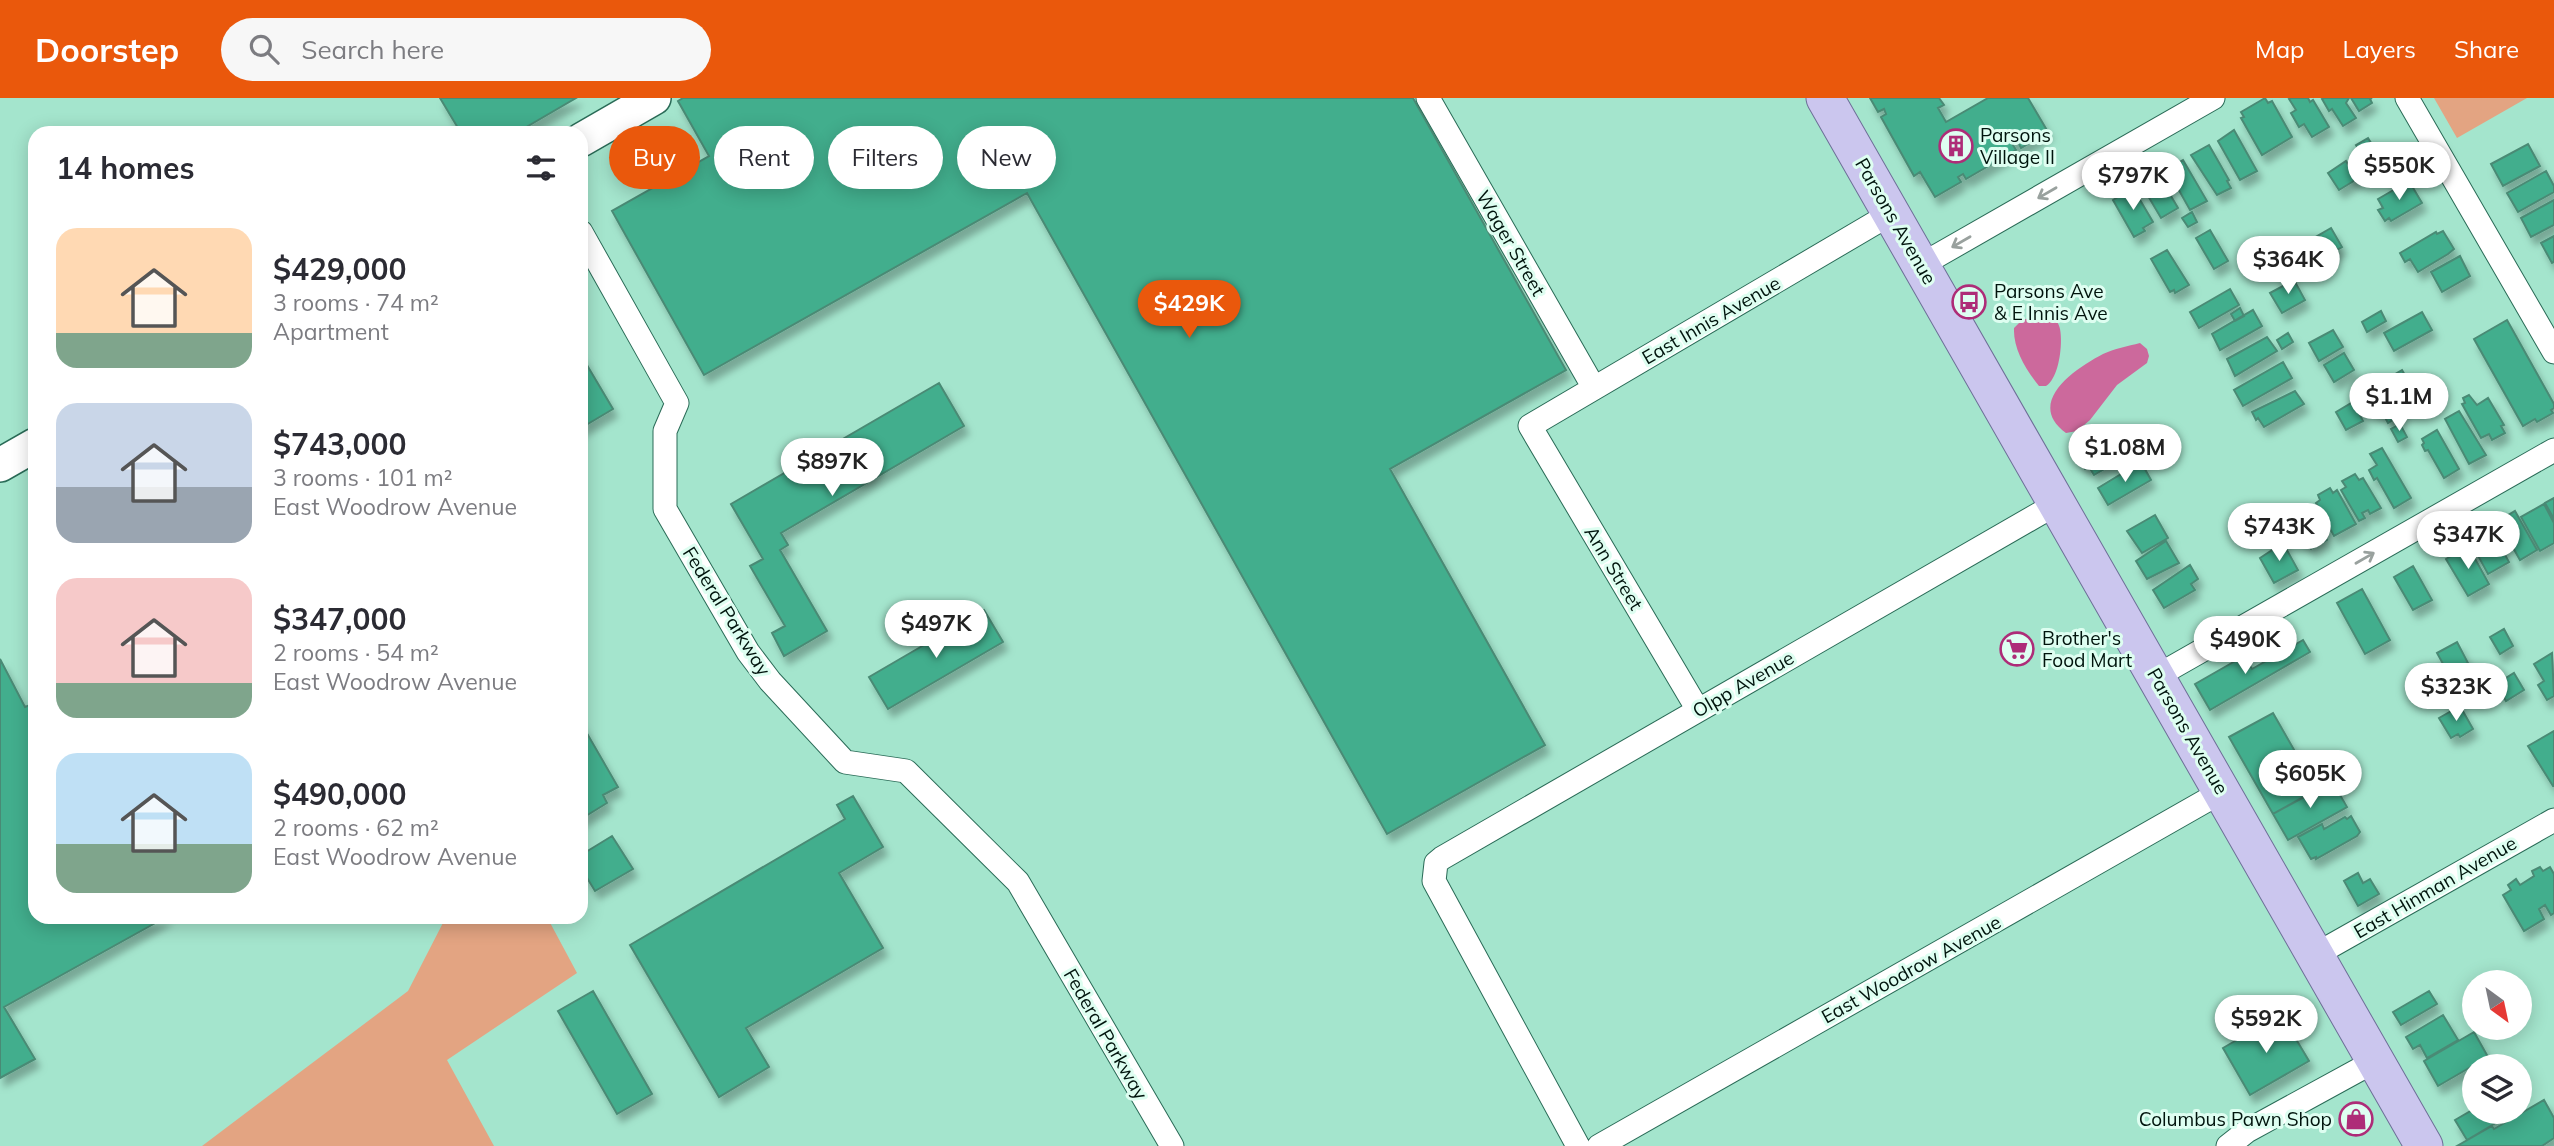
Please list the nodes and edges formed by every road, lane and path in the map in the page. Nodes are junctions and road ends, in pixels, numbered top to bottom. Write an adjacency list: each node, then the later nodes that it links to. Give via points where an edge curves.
1 (654, 98): 6 (street)
2 (1428, 98): 11 (street, Wager Street)
3 (1825, 98): 7 (main road, Parsons Avenue)
4 (2213, 98): 9 (street, one-way to 9)
5 (2407, 98): 10 (street)
6 (588, 136)
7 (1892, 214): 9 (main road, Parsons Avenue); 11 (street, East Innis Avenue)
8 (588, 244): 23 (street, Federal Parkway, via 677,403 665,431 665,509 748,652 845,762 906,771 1018,882)
9 (1921, 265): 16 (main road, Parsons Avenue)
10 (2554, 352)
11 (1594, 388): 12 (street, East Innis Avenue)
12 (1530, 426): 18 (street, Ann Street)
13 (28, 449): 15 (street)
14 (2554, 450): 17 (street, one-way to 14)
15 (0, 465)
16 (2058, 503): 17 (main road, Parsons Avenue); 18 (street, Olpp Avenue)
17 (2157, 676): 19 (main road, Parsons Avenue)
18 (1698, 710): 24 (street, Olpp Avenue, via 1436,863 1434,881)
19 (2222, 791): 21 (main road, Parsons Avenue); 25 (street, East Woodrow Avenue)
20 (2554, 820): 21 (street, East Hinman Avenue)
21 (2315, 955): 22 (main road, Parsons Avenue)
22 (2375, 1061): 26 (street); 27 (main road, Parsons Avenue)
23 (1172, 1146)
24 (1578, 1146)
25 (1599, 1146)
26 (2228, 1146)
27 (2424, 1146)

